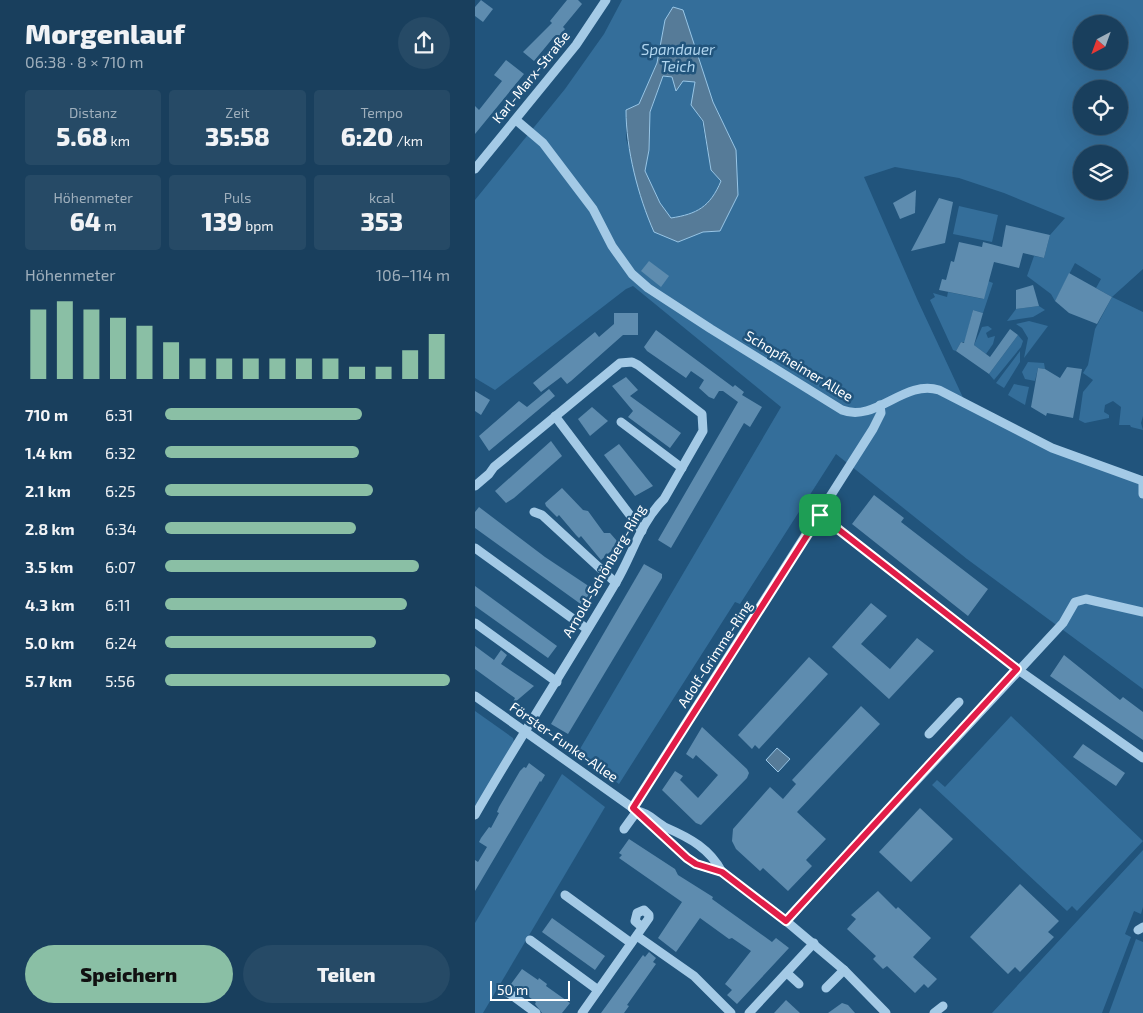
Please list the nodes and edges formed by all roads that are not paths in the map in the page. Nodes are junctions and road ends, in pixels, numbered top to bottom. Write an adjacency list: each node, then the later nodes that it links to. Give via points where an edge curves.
1 (605, 0): 2 (street, Karl-Marx-Straße, via 576,45)
2 (516, 120): 3 (street, Karl-Marx-Straße); 4 (street, Schopfheimer Allee, via 543,143 593,209 621,260 648,288 842,410 851,414)
3 (475, 169)
4 (880, 405): 8 (street, Schopfheimer Allee, via 916,388 934,388 1052,448); 12 (street, Adolf-Grimme-Ring, via 879,419)
5 (555, 416): 7 (street, Arnold-Schönberg-Ring, via 615,365 631,362 654,375 702,414 703,431); 9 (street, Arnold-Schönberg-Ring); 13 (street)
6 (621, 422): 7 (street)
7 (682, 468): 13 (street, Arnold-Schönberg-Ring)
8 (1143, 481): 10 (street, Schopfheimer Allee)
9 (476, 482)
10 (1143, 494)
11 (535, 512): 15 (street)
12 (820, 515): 19 (street, via 941,615); 26 (street, Adolf-Grimme-Ring)
13 (641, 531): 15 (street, Arnold-Schönberg-Ring)
14 (475, 548): 18 (street)
15 (616, 583): 18 (street, Arnold-Schönberg-Ring)
16 (1143, 612): 19 (street, via 1086,599 1075,602 1063,623)
17 (475, 623): 20 (street)
18 (587, 629): 20 (street, Arnold-Schönberg-Ring)
19 (1017, 669): 25 (street); 31 (street)
20 (557, 682): 23 (street, Arnold-Schönberg-Ring)
21 (475, 696): 23 (street, Förster-Funke-Allee)
22 (959, 702): 24 (street)
23 (525, 732): 26 (street, Förster-Funke-Allee); 27 (street, Arnold-Schönberg-Ring)
24 (929, 734)
25 (1143, 758)
26 (635, 810): 28 (street, Adolf-Grimme-Ring); 29 (street, Förster-Funke-Allee, via 687,858); 29 (street, Förster-Funke-Allee, via 645,812 667,828 681,833 711,856)
27 (475, 815)
28 (624, 829)
29 (722, 872): 31 (street, Förster-Funke-Allee)
30 (565, 895): 34 (street)
31 (786, 921): 35 (street, Förster-Funke-Allee)
32 (642, 927): 34 (street)
33 (530, 940): 41 (street)
34 (634, 940): 41 (street); 45 (street, via 694,976)
35 (815, 943): 36 (street, Förster-Funke-Allee); 37 (street)
36 (844, 970): 40 (street); 47 (street, Förster-Funke-Allee)
37 (787, 973): 38 (street); 46 (street)
38 (799, 984)
39 (502, 988): 43 (street)
40 (826, 988)
41 (598, 990): 44 (street)
42 (943, 1006): 48 (street)
43 (536, 1013)
44 (582, 1013)
45 (731, 1013)
46 (749, 1013)
47 (886, 1013)
48 (933, 1013)

